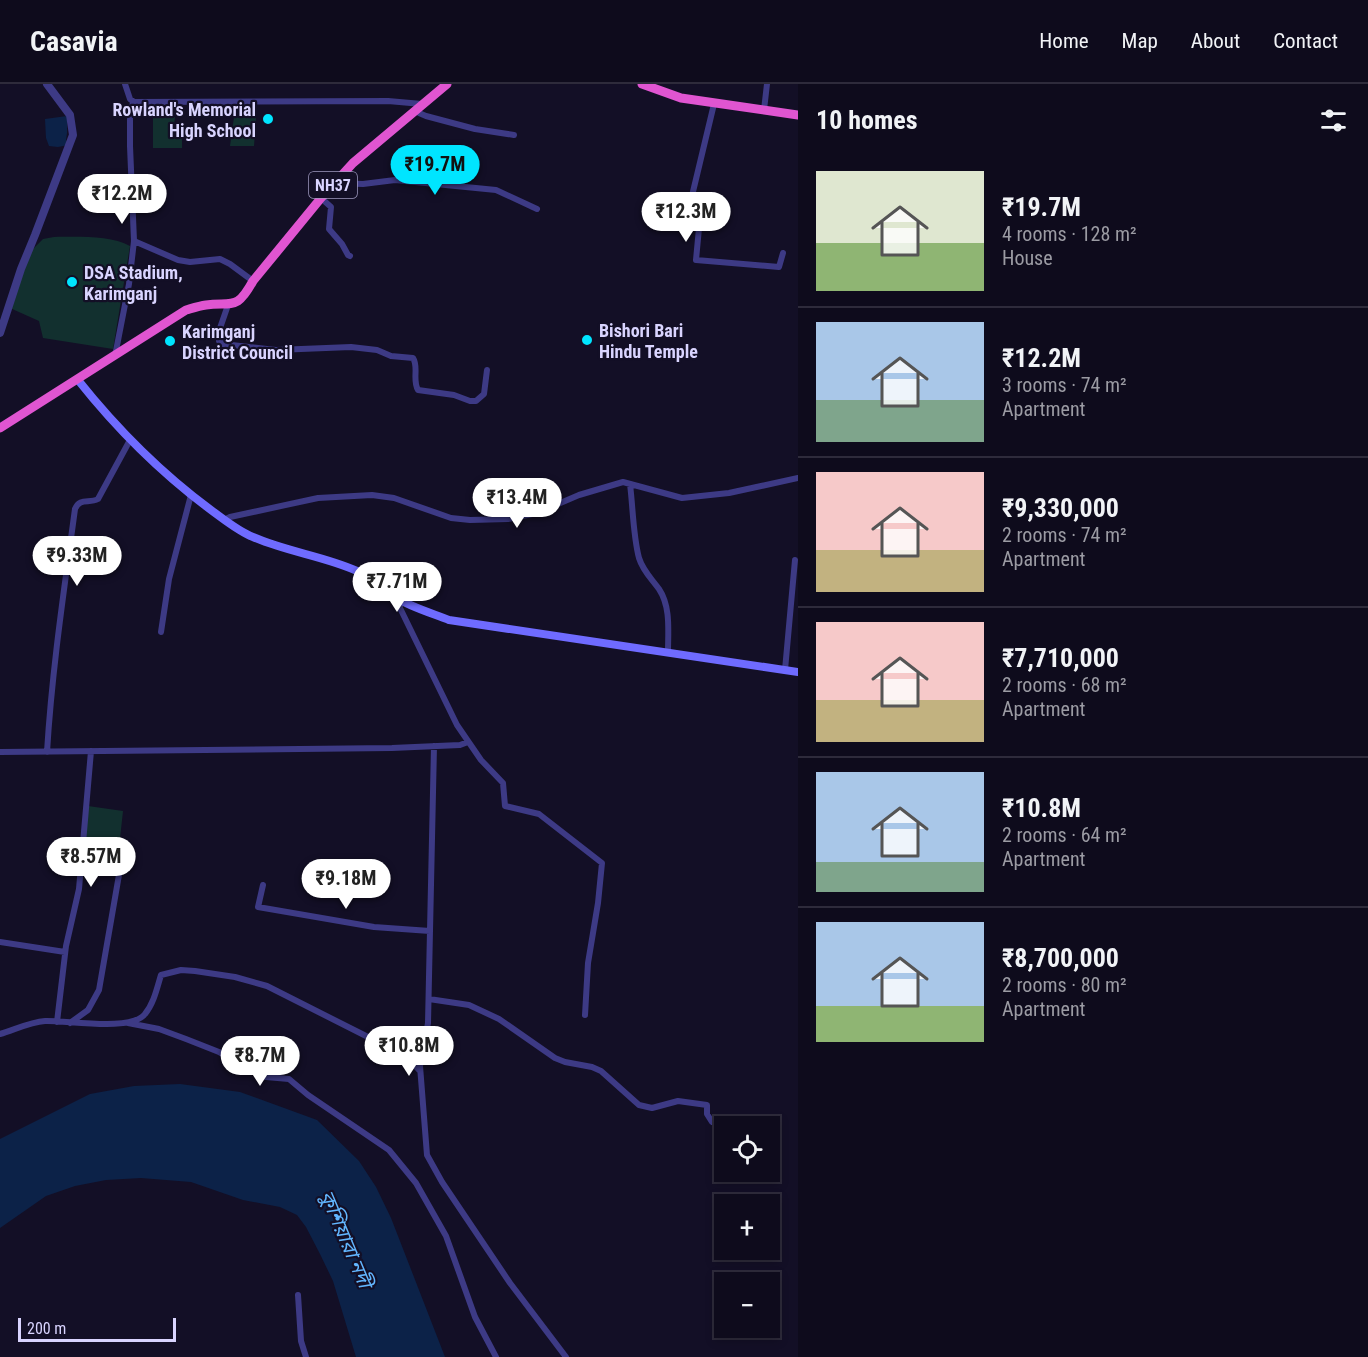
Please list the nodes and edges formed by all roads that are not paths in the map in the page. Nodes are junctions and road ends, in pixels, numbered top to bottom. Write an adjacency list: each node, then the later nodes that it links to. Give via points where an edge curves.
1 (47, 84): 20 (street, via 70,115 73,135)
2 (125, 84): 6 (street)
3 (447, 84): 8 (highway, NH37)
4 (642, 84): 7 (highway, via 681,98)
5 (767, 84): 9 (street)
6 (134, 102): 8 (street, via 388,101); 15 (street, via 130,109)
7 (714, 104): 9 (highway); 16 (street, via 688,223 699,228 696,260 778,267)
8 (420, 107): 11 (street, via 420,113 426,116); 12 (highway, NH37)
9 (764, 110): 10 (highway)
10 (798, 115)
11 (514, 135)
12 (334, 183): 13 (highway, NH37); 14 (street, via 395,180 496,190)
13 (321, 198): 17 (street, via 331,207 329,229); 18 (highway, NH37)
14 (537, 209)
15 (134, 241): 18 (street, via 178,260 220,260); 21 (street)
16 (783, 253)
17 (350, 256)
18 (253, 281): 19 (highway, NH37, via 245,296)
19 (228, 305): 21 (highway, via 186,310); 22 (street, via 219,331 223,344 276,350 351,347 413,358 418,390 476,401 484,394)
20 (0, 333)
21 (115, 356): 23 (highway)
22 (487, 370)
23 (78, 380): 24 (highway); 25 (main road)
24 (0, 428)
25 (130, 440): 28 (main road); 40 (street, via 98,499 82,501 75,509 52,682)
26 (798, 478): 27 (street, via 729,493 682,498)
27 (630, 484): 29 (street, via 623,482 537,513 508,519 451,518 394,498 372,495 318,498); 33 (street, via 639,557 644,571 659,588 668,614)
28 (191, 495): 29 (main road); 32 (street, via 169,579)
29 (224, 520): 31 (main road, via 262,541 361,573)
30 (795, 560): 34 (street)
31 (400, 601): 33 (main road, via 449,620); 36 (street, via 400,608)
32 (161, 632)
33 (668, 652): 34 (main road)
34 (785, 670): 35 (main road)
35 (798, 672)
36 (468, 742): 37 (street); 47 (street, via 503,783 505,806 539,814 602,863)
37 (434, 746): 38 (street); 43 (street)
38 (91, 751): 40 (street); 45 (street, via 79,889)
39 (0, 752): 40 (street)
40 (47, 752)
41 (124, 846): 49 (street, via 99,990 88,1010)
42 (263, 885): 43 (street, via 258,907 374,927)
43 (430, 931): 46 (street)
44 (0, 942): 45 (street)
45 (65, 952): 48 (street)
46 (429, 999): 52 (street); 53 (street, via 469,1005 500,1019 555,1058 601,1071 639,1105 652,1108 678,1101 706,1105)
47 (585, 1015)
48 (57, 1022): 49 (street); 51 (street, via 44,1021)
49 (70, 1023): 50 (street)
50 (128, 1023): 52 (street, via 144,1016 161,975 181,970 235,977 267,986 400,1050); 56 (street, via 159,1029 219,1052 266,1077 289,1079 389,1150 416,1183 446,1236 475,1317)
51 (0, 1034)
52 (420, 1071): 57 (street, via 427,1155 504,1274)
53 (714, 1122)
54 (298, 1295): 55 (street)
55 (306, 1357)
56 (496, 1357)
57 (566, 1357)

